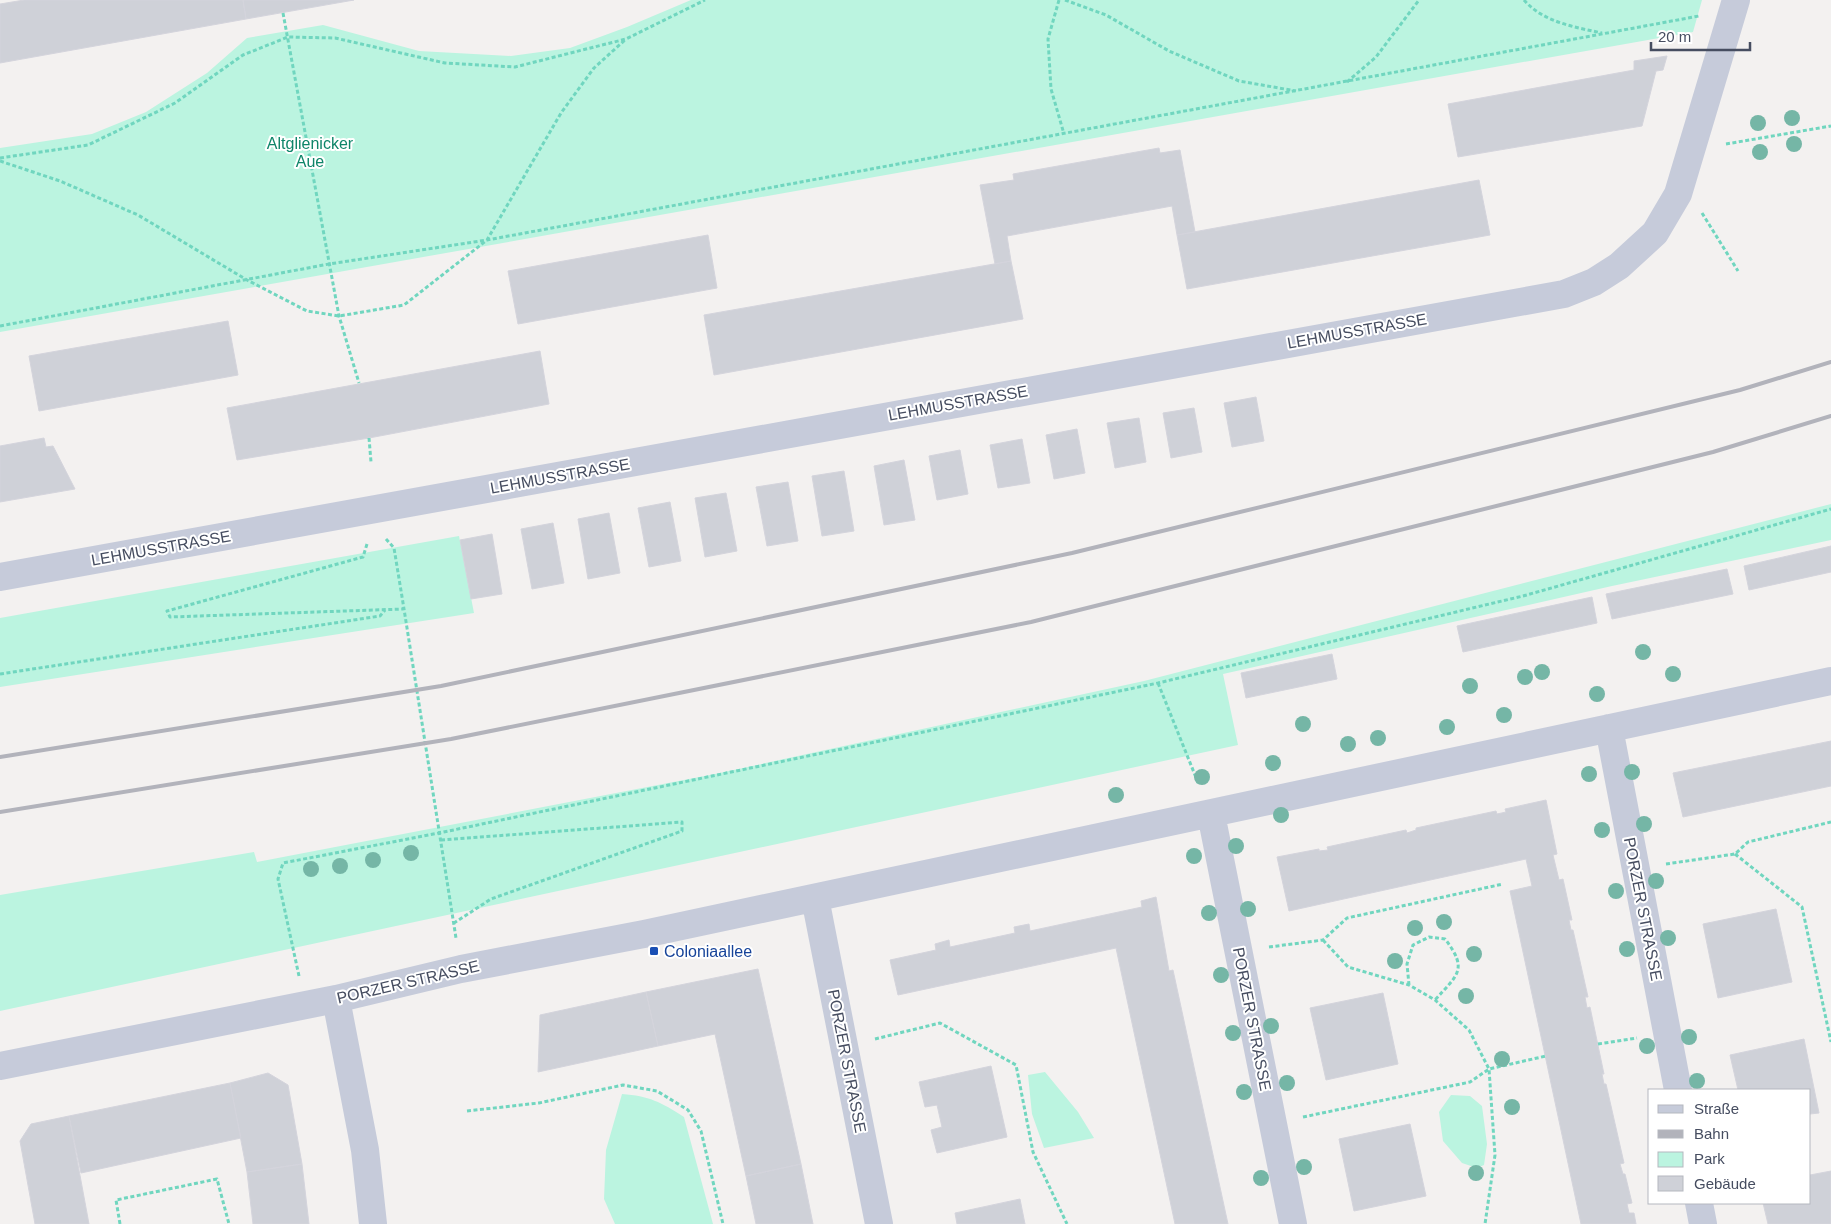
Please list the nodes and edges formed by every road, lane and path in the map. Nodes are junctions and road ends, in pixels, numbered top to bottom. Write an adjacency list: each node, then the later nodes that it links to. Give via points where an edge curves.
1 (706, 0): 7 (path)
2 (1059, 0): 16 (path, via 1048,39 1051,89)
3 (1065, 0): 14 (path, via 1106,15 1169,50 1239,81)
4 (1418, 0): 13 (path, via 1376,57)
5 (1524, 0): 10 (path, via 1533,10 1562,24)
6 (1736, 0): 32 (street, LEHMUSSTRASSE, via 1678,194 1655,233 1619,266 1594,282 1564,294)
7 (698, 2): 12 (path)
8 (283, 13): 11 (path)
9 (1703, 15): 10 (path)
10 (1603, 34): 13 (path)
11 (288, 38): 12 (path, via 335,38 446,63 515,66); 18 (path, via 243,55 175,102 88,145); 21 (path)
12 (626, 39): 20 (path, via 594,68 560,113)
13 (1346, 83): 14 (path)
14 (1299, 91): 16 (path)
15 (1831, 126): 17 (path)
16 (1064, 134): 20 (path)
17 (1719, 146)
18 (0, 160): 23 (path, via 60,181 138,216)
19 (1699, 208): 22 (path)
20 (487, 240): 21 (path); 24 (path, via 404,305)
21 (329, 264): 23 (path); 24 (path)
22 (1738, 271)
23 (247, 280): 24 (path, via 307,311); 25 (path)
24 (339, 316): 26 (path)
25 (0, 326)
26 (359, 383)
27 (369, 438): 28 (path)
28 (371, 462)
29 (1831, 509): 37 (path, via 1523,596)
30 (385, 538): 34 (path, via 394,548)
31 (367, 544): 33 (path, via 363,557 167,611 170,617)
32 (0, 578)
33 (385, 609): 34 (path); 35 (path, via 380,616)
34 (404, 609): 42 (path)
35 (0, 674)
36 (1831, 681): 38 (street, PORZER STRASSE)
37 (1158, 683): 39 (path); 42 (path)
38 (1609, 728): 40 (street, PORZER STRASSE); 45 (street, PORZER STRASSE)
39 (1188, 757)
40 (1211, 814): 47 (street, PORZER STRASSE); 49 (street, PORZER STRASSE)
41 (1831, 822): 44 (path, via 1748,842)
42 (439, 833): 43 (path); 53 (path, via 283,863 278,879)
43 (441, 840): 43 (path, via 454,923 491,899 682,831 682,822)
44 (1734, 854): 45 (path); 55 (path, via 1802,907)
45 (1636, 868): 54 (street, PORZER STRASSE)
46 (1503, 884): 48 (path, via 1347,918)
47 (815, 898): 51 (street, PORZER STRASSE, via 461,969); 57 (street, PORZER STRASSE)
48 (1323, 940): 49 (path); 50 (path, via 1348,966)
49 (1239, 951): 63 (street, PORZER STRASSE)
50 (1410, 985): 52 (path); 52 (path, via 1407,964 1413,945 1429,937 1445,939 1457,954 1459,966 1455,979)
51 (336, 999): 53 (street, PORZER STRASSE); 67 (street, via 365,1150)
52 (1435, 1000): 60 (path, via 1469,1030)
53 (304, 1005): 59 (street, PORZER STRASSE)
54 (1667, 1034): 56 (path); 61 (street, PORZER STRASSE)
55 (1831, 1042)
56 (1598, 1044)
57 (844, 1046): 69 (street, PORZER STRASSE); 70 (path, via 940,1023 1016,1065 1033,1152)
58 (1546, 1056): 60 (path)
59 (0, 1066)
60 (1489, 1069): 63 (path, via 1470,1082); 72 (path, via 1495,1155)
61 (1678, 1089)
62 (467, 1111): 68 (path, via 539,1103 623,1085 656,1091 688,1110 701,1131)
63 (1273, 1124): 71 (street, PORZER STRASSE)
64 (1699, 1204): 73 (street)
65 (120, 1224): 66 (path, via 116,1200 217,1179)
66 (228, 1224)
67 (373, 1224)
68 (723, 1224)
69 (879, 1224)
70 (1067, 1224)
71 (1293, 1224)
72 (1485, 1224)
73 (1703, 1224)

